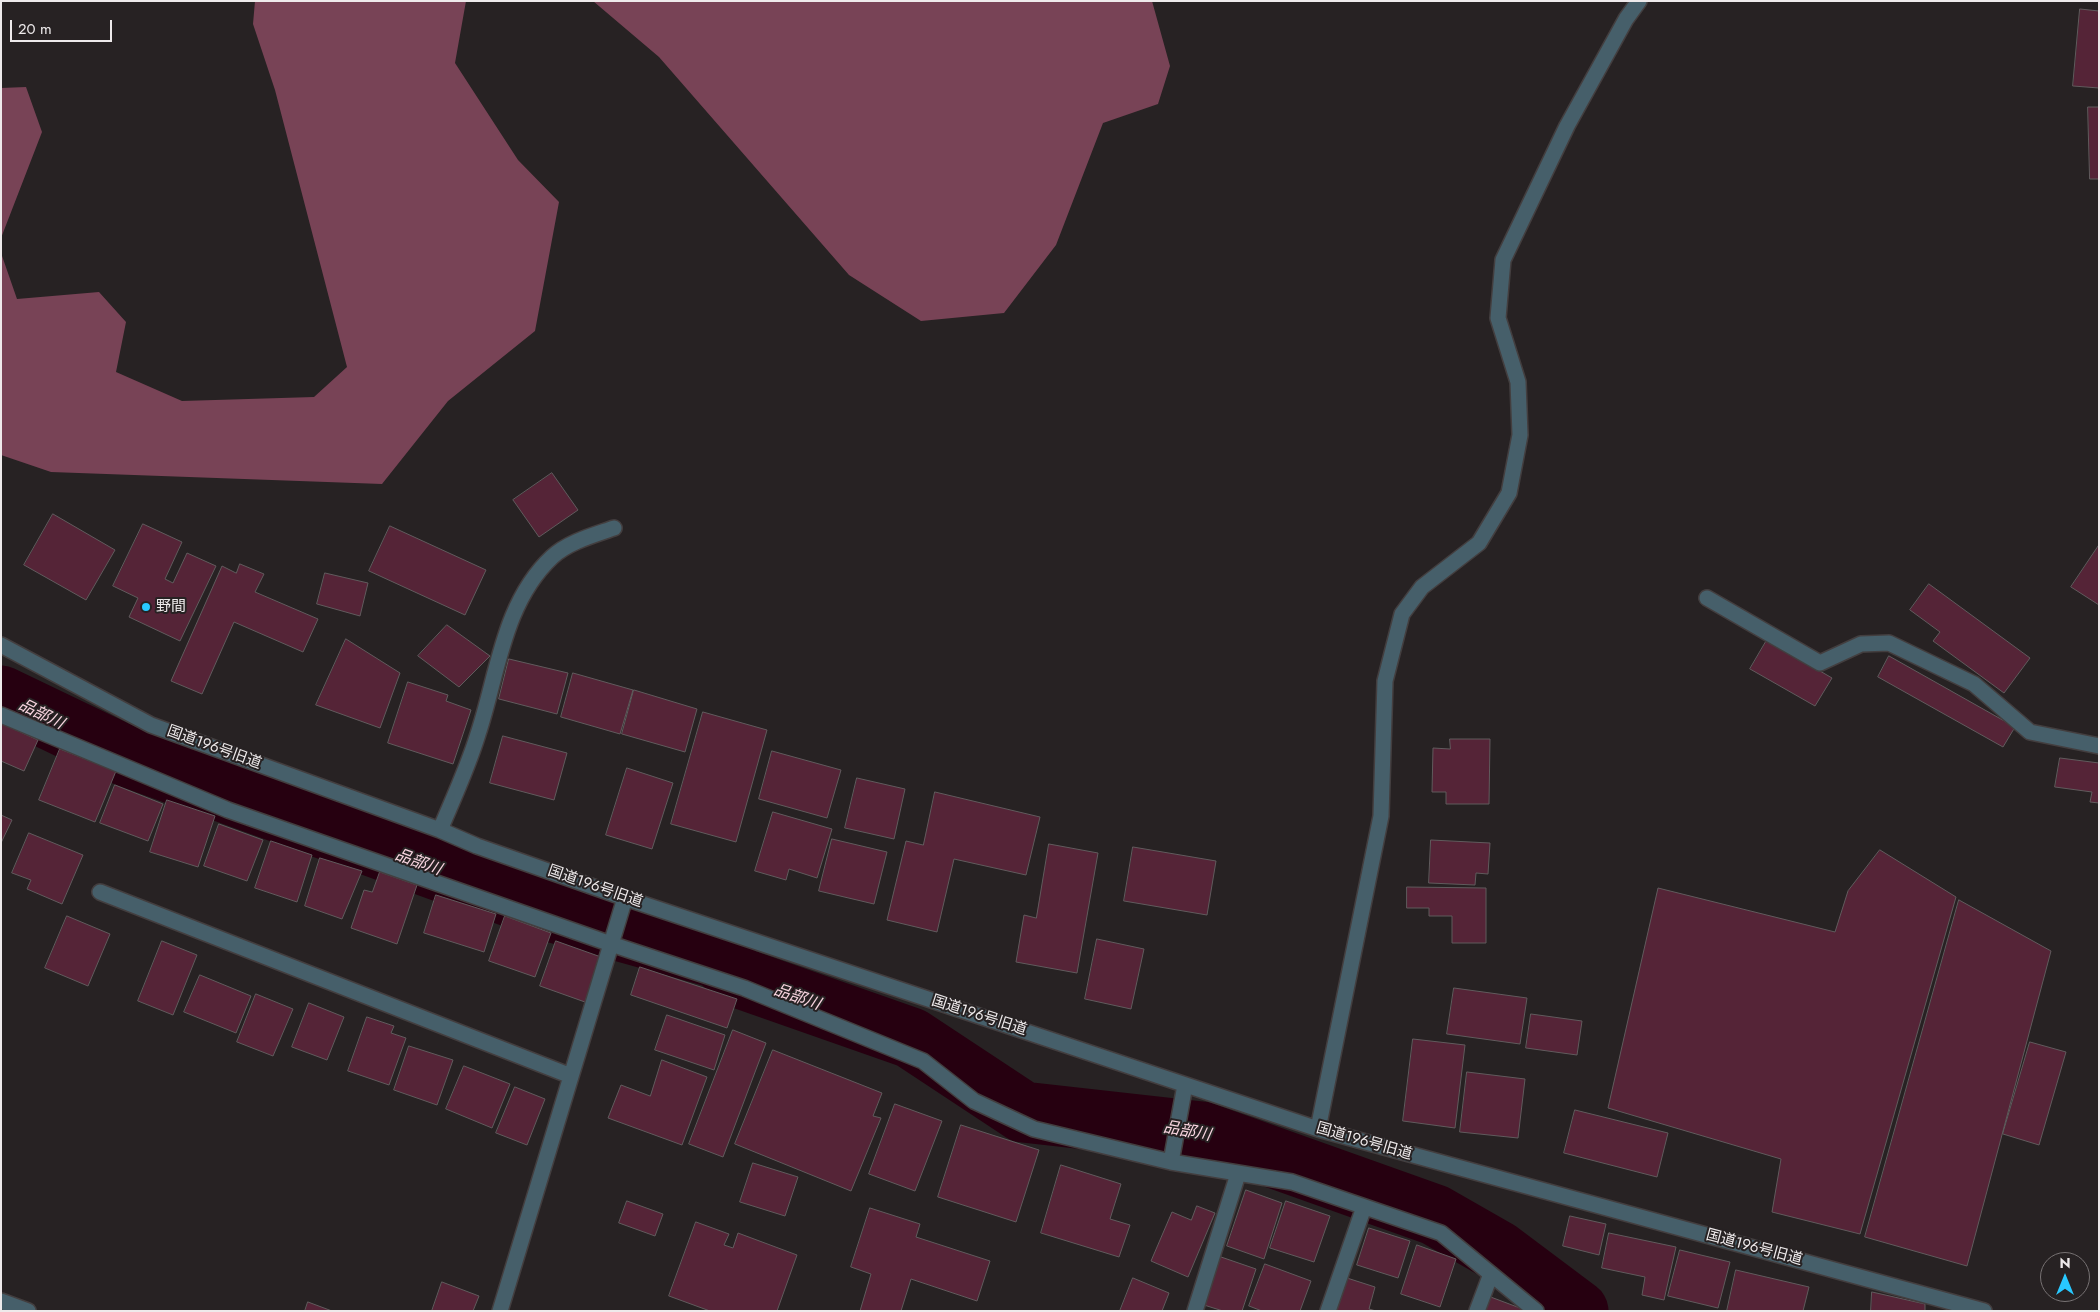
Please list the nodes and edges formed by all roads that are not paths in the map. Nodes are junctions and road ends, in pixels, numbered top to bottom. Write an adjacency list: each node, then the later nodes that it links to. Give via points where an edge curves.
1 (1639, 1): 13 (street, via 1567,126 1503,260 1498,318 1518,382 1520,435 1509,493 1479,544 1422,587 1402,614 1385,681 1381,816)
2 (614, 528): 7 (street, via 553,556 524,590 512,616 478,735)
3 (1707, 598): 6 (street, via 1820,663 1861,644 1888,642 1974,684 2030,732)
4 (1, 645): 7 (street, 国道196号旧道, via 151,725)
5 (1, 715): 10 (street, via 228,810)
6 (2099, 746)
7 (440, 830): 9 (street, 国道196号旧道)
8 (100, 892): 11 (street)
9 (624, 898): 10 (street); 12 (street, 国道196号旧道)
10 (611, 944): 11 (street); 14 (street, via 744,988 923,1061 974,1101 1034,1129)
11 (571, 1076): 20 (street)
12 (1185, 1086): 13 (street, 国道196号旧道); 14 (street)
13 (1318, 1129): 25 (street, 国道196号旧道)
14 (1171, 1162): 15 (street)
15 (1238, 1174): 16 (street, via 1292,1182); 21 (street)
16 (1364, 1207): 17 (street, via 1441,1234); 22 (street)
17 (1491, 1274): 23 (street); 24 (street)
18 (1, 1301): 19 (street)
19 (28, 1311)
20 (500, 1311)
21 (1195, 1311)
22 (1328, 1311)
23 (1476, 1311)
24 (1536, 1311)
25 (1984, 1311)

